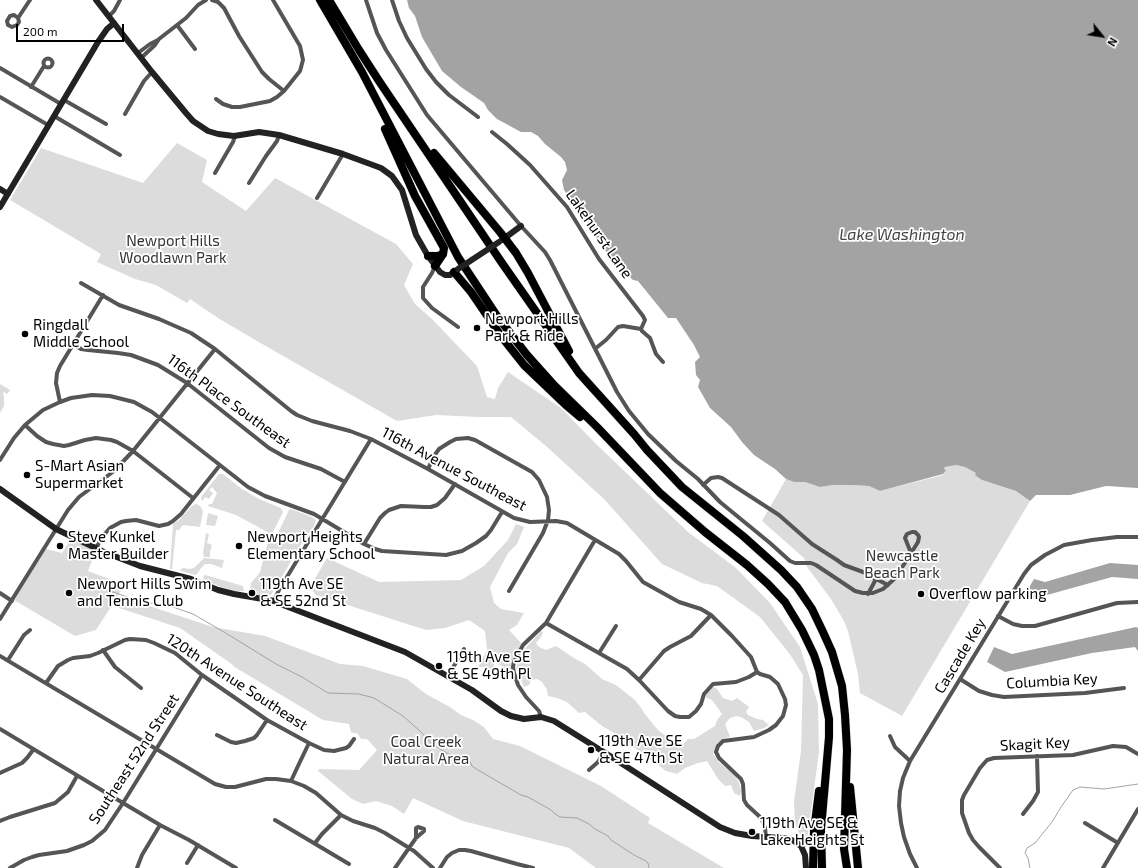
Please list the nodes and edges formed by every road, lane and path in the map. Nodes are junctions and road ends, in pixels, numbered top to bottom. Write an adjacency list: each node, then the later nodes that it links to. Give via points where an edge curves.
1 (30, 0): 12 (street)
2 (96, 0): 11 (street)
3 (120, 0): 11 (street)
4 (206, 0): 14 (street)
5 (212, 0): 23 (street, via 224,8 262,72)
6 (274, 0): 23 (street, via 303,56 300,71)
7 (320, 0): 17 (highway)
8 (329, 0): 21 (highway)
9 (366, 0): 43 (street, via 380,38 428,115)
10 (392, 0): 29 (street, via 407,38 426,69 449,95)
11 (109, 16): 13 (street)
12 (18, 18)
13 (114, 23): 16 (street); 26 (street, via 98,42)
14 (177, 25): 15 (street); 16 (street)
15 (196, 49)
16 (139, 56): 20 (street)
17 (354, 61): 45 (highway, via 415,196 444,248); 71 (highway, via 458,257 497,316 553,384)
18 (44, 66): 22 (street)
19 (0, 68): 22 (street)
20 (152, 72): 27 (street); 34 (street, via 193,121 213,133)
21 (379, 81): 44 (highway, via 389,90 425,142); 57 (highway)
22 (31, 87): 26 (street)
23 (284, 91): 25 (street, via 270,101 240,107 227,106)
24 (0, 98): 31 (street)
25 (216, 98)
26 (62, 102): 28 (street); 30 (street)
27 (125, 114)
28 (54, 116): 31 (street); 36 (street)
29 (478, 117)
30 (106, 124)
31 (48, 125): 40 (street)
32 (492, 132): 52 (street, Lakehurst Lane, via 530,165 567,207 599,259 643,316 645,320)
33 (280, 135): 34 (street, via 259,132); 35 (street); 38 (street)
34 (235, 136): 37 (street)
35 (343, 154): 41 (street); 46 (street, via 381,168 392,176 402,190 416,235)
36 (120, 155)
37 (215, 173)
38 (249, 183)
39 (0, 189): 40 (street)
40 (8, 194): 42 (street)
41 (317, 198)
42 (0, 207)
43 (521, 226): 44 (street); 54 (street, via 550,260)
44 (502, 240): 48 (street, bridge); 57 (highway, via 516,253 528,273 579,368)
45 (443, 254): 46 (highway); 47 (highway)
46 (428, 256): 47 (street)
47 (435, 266): 48 (street, via 445,275); 51 (street, via 423,287 423,298)
48 (456, 271): 71 (highway, via 524,365 594,429 647,485)
49 (81, 283): 50 (street, 116th Avenue Southeast)
50 (103, 296): 53 (street); 55 (street, 116th Avenue Southeast, via 182,328)
51 (458, 327)
52 (641, 329): 54 (street, via 618,327); 56 (street, via 650,338 656,354)
53 (73, 344): 58 (street, 116th Place Southeast, via 88,350 145,359); 59 (street, via 57,372 56,383)
54 (596, 348): 69 (street, via 617,392 633,416 653,439)
55 (215, 349): 58 (street); 62 (street, 116th Avenue Southeast, via 297,415)
56 (663, 362)
57 (579, 373): 122 (highway, via 682,487 762,552 797,588 812,609 832,652 842,686)
58 (187, 383): 60 (street); 67 (street, 116th Place Southeast, via 268,448 285,457 321,469)
59 (60, 402): 60 (street, via 83,396 110,396 134,402); 61 (street, via 42,410)
60 (160, 418): 63 (street); 65 (street)
61 (25, 425): 63 (street, via 36,436 53,444 64,446 91,439 104,439 117,442); 64 (street)
62 (371, 439): 66 (street, 116th Avenue Southeast); 67 (street)
63 (133, 452): 72 (street); 76 (street, via 114,471 79,497)
64 (0, 460)
65 (220, 465): 72 (street); 74 (street, via 256,492)
66 (428, 469): 68 (street, 116th Avenue Southeast); 75 (street, via 444,445 456,439 475,440 536,475 547,498)
67 (345, 482): 74 (street)
68 (455, 484): 73 (street, 116th Avenue Southeast); 79 (street, via 436,505 401,506 385,513)
69 (703, 485): 82 (street, via 711,478 720,477 779,515 812,544 844,565); 86 (street, via 790,561 814,564 849,588)
70 (0, 489): 76 (street)
71 (660, 493): 114 (highway, via 747,565 785,602 802,630 819,670 827,707)
72 (193, 498): 80 (street, via 181,514 168,524 159,526 126,521 110,528)
73 (502, 512): 75 (street, 116th Avenue Southeast, via 522,521); 79 (street, via 486,536 470,547 452,554 382,552)
74 (322, 518): 79 (street); 88 (street, via 278,590)
75 (548, 520): 78 (street, 116th Avenue Southeast, via 567,523); 84 (street)
76 (56, 529): 80 (street); 87 (street)
77 (1138, 537): 91 (street, Cascade Key, via 1075,542 1044,555 1024,574)
78 (596, 540): 90 (street, 116th Avenue Southeast, via 622,556 643,582 679,602); 93 (street)
79 (364, 544)
80 (96, 548): 88 (street, via 135,564 191,579 218,590)
81 (911, 553): 81 (street, via 919,540 915,532 907,534 906,538); 83 (street)
82 (876, 579): 83 (street); 86 (street)
83 (888, 585): 86 (street, via 878,592)
84 (509, 591)
85 (0, 593): 87 (street)
86 (868, 594)
87 (12, 601): 92 (street)
88 (274, 601): 103 (street, via 405,652)
89 (1138, 602): 91 (street, via 1117,604 1035,626 1013,624)
90 (711, 615): 101 (street, 116th Avenue Southeast, via 751,657); 105 (street, via 691,636 664,651)
91 (998, 616): 104 (street, Cascade Key)
92 (0, 619)
93 (546, 623): 98 (street); 109 (street, via 524,645 516,656 513,667 518,685 539,711)
94 (616, 626): 98 (street)
95 (30, 630): 100 (street)
96 (464, 649): 103 (street)
97 (103, 650): 102 (street, 120th Avenue Southeast, via 125,640 146,640 175,654); 106 (street, 120th Avenue Southeast, via 90,656 63,662); 107 (street, via 115,668)
98 (599, 653): 105 (street, via 627,669)
99 (0, 656): 100 (street)
100 (8, 660): 106 (street)
101 (757, 672): 105 (street, via 736,682 713,684 704,694 701,704 692,716 685,718 668,711); 136 (street, via 774,679 781,689 786,705 783,716 773,728 754,737 723,741 716,752 742,781 744,800 762,820)
102 (202, 675): 110 (street, 120th Avenue Southeast); 117 (street, Southeast 52nd Street)
103 (448, 676): 109 (street, via 511,716 524,719)
104 (960, 679): 108 (street, Columbia Key, via 985,693 1004,697 1085,693); 123 (street, Cascade Key)
105 (639, 680)
106 (46, 683): 117 (street)
107 (141, 688)
108 (1124, 688)
109 (540, 717): 119 (street, via 554,721)
110 (267, 720): 112 (street, via 254,738 245,741 236,743); 116 (street, 120th Avenue Southeast)
111 (0, 729): 118 (street)
112 (217, 735)
113 (890, 736): 123 (street, via 895,747)
114 (829, 737): 153 (highway, via 816,809); 154 (highway, via 821,829)
115 (354, 739): 116 (street, 120th Avenue Southeast, via 346,748 334,751 324,750)
116 (309, 743): 127 (street)
117 (156, 749): 127 (street, via 220,786 230,788 266,779); 128 (street, Southeast 52nd Street)
118 (33, 750): 125 (street, via 22,764); 126 (street)
119 (604, 752): 124 (street); 136 (street, via 715,824 735,833)
120 (1138, 754): 121 (street, Skagit Key, via 1130,749 1113,746 1073,754)
121 (1037, 756): 131 (street, via 1038,792); 158 (street, Skagit Key, via 987,760 962,800 962,813 969,833)
122 (847, 757): 155 (highway, via 844,849); 156 (highway)
123 (910, 761): 157 (street, Cascade Key, via 903,778 899,806 904,837)
124 (589, 770)
125 (0, 773)
126 (77, 776): 128 (street); 133 (street, via 68,792 54,804)
127 (291, 781): 130 (street, via 316,793)
128 (123, 803): 135 (street); 145 (street, Southeast 52nd Street, via 105,830 92,841 67,851 32,857)
129 (1138, 809): 139 (street)
130 (341, 814): 138 (street); 141 (street, via 380,830)
131 (1023, 814)
132 (275, 820): 138 (street)
133 (0, 822)
134 (1085, 823): 139 (street)
135 (160, 825): 140 (street); 146 (street)
136 (766, 837): 152 (street, via 782,838 794,844 803,858)
137 (416, 838): 141 (street)
138 (315, 843): 143 (street)
139 (1118, 843): 159 (street)
140 (198, 845): 142 (street); 147 (street)
141 (409, 848): 148 (street); 149 (street)
142 (187, 863)
143 (349, 864)
144 (516, 866): 150 (street, via 471,851 459,850 447,857); 151 (street)
145 (10, 868)
146 (137, 868)
147 (236, 868)
148 (395, 868)
149 (433, 868)
150 (440, 868)
151 (533, 868)
152 (805, 868)
153 (813, 868)
154 (822, 868)
155 (847, 868)
156 (858, 868)
157 (917, 868)
158 (1000, 868)
159 (1103, 868)

